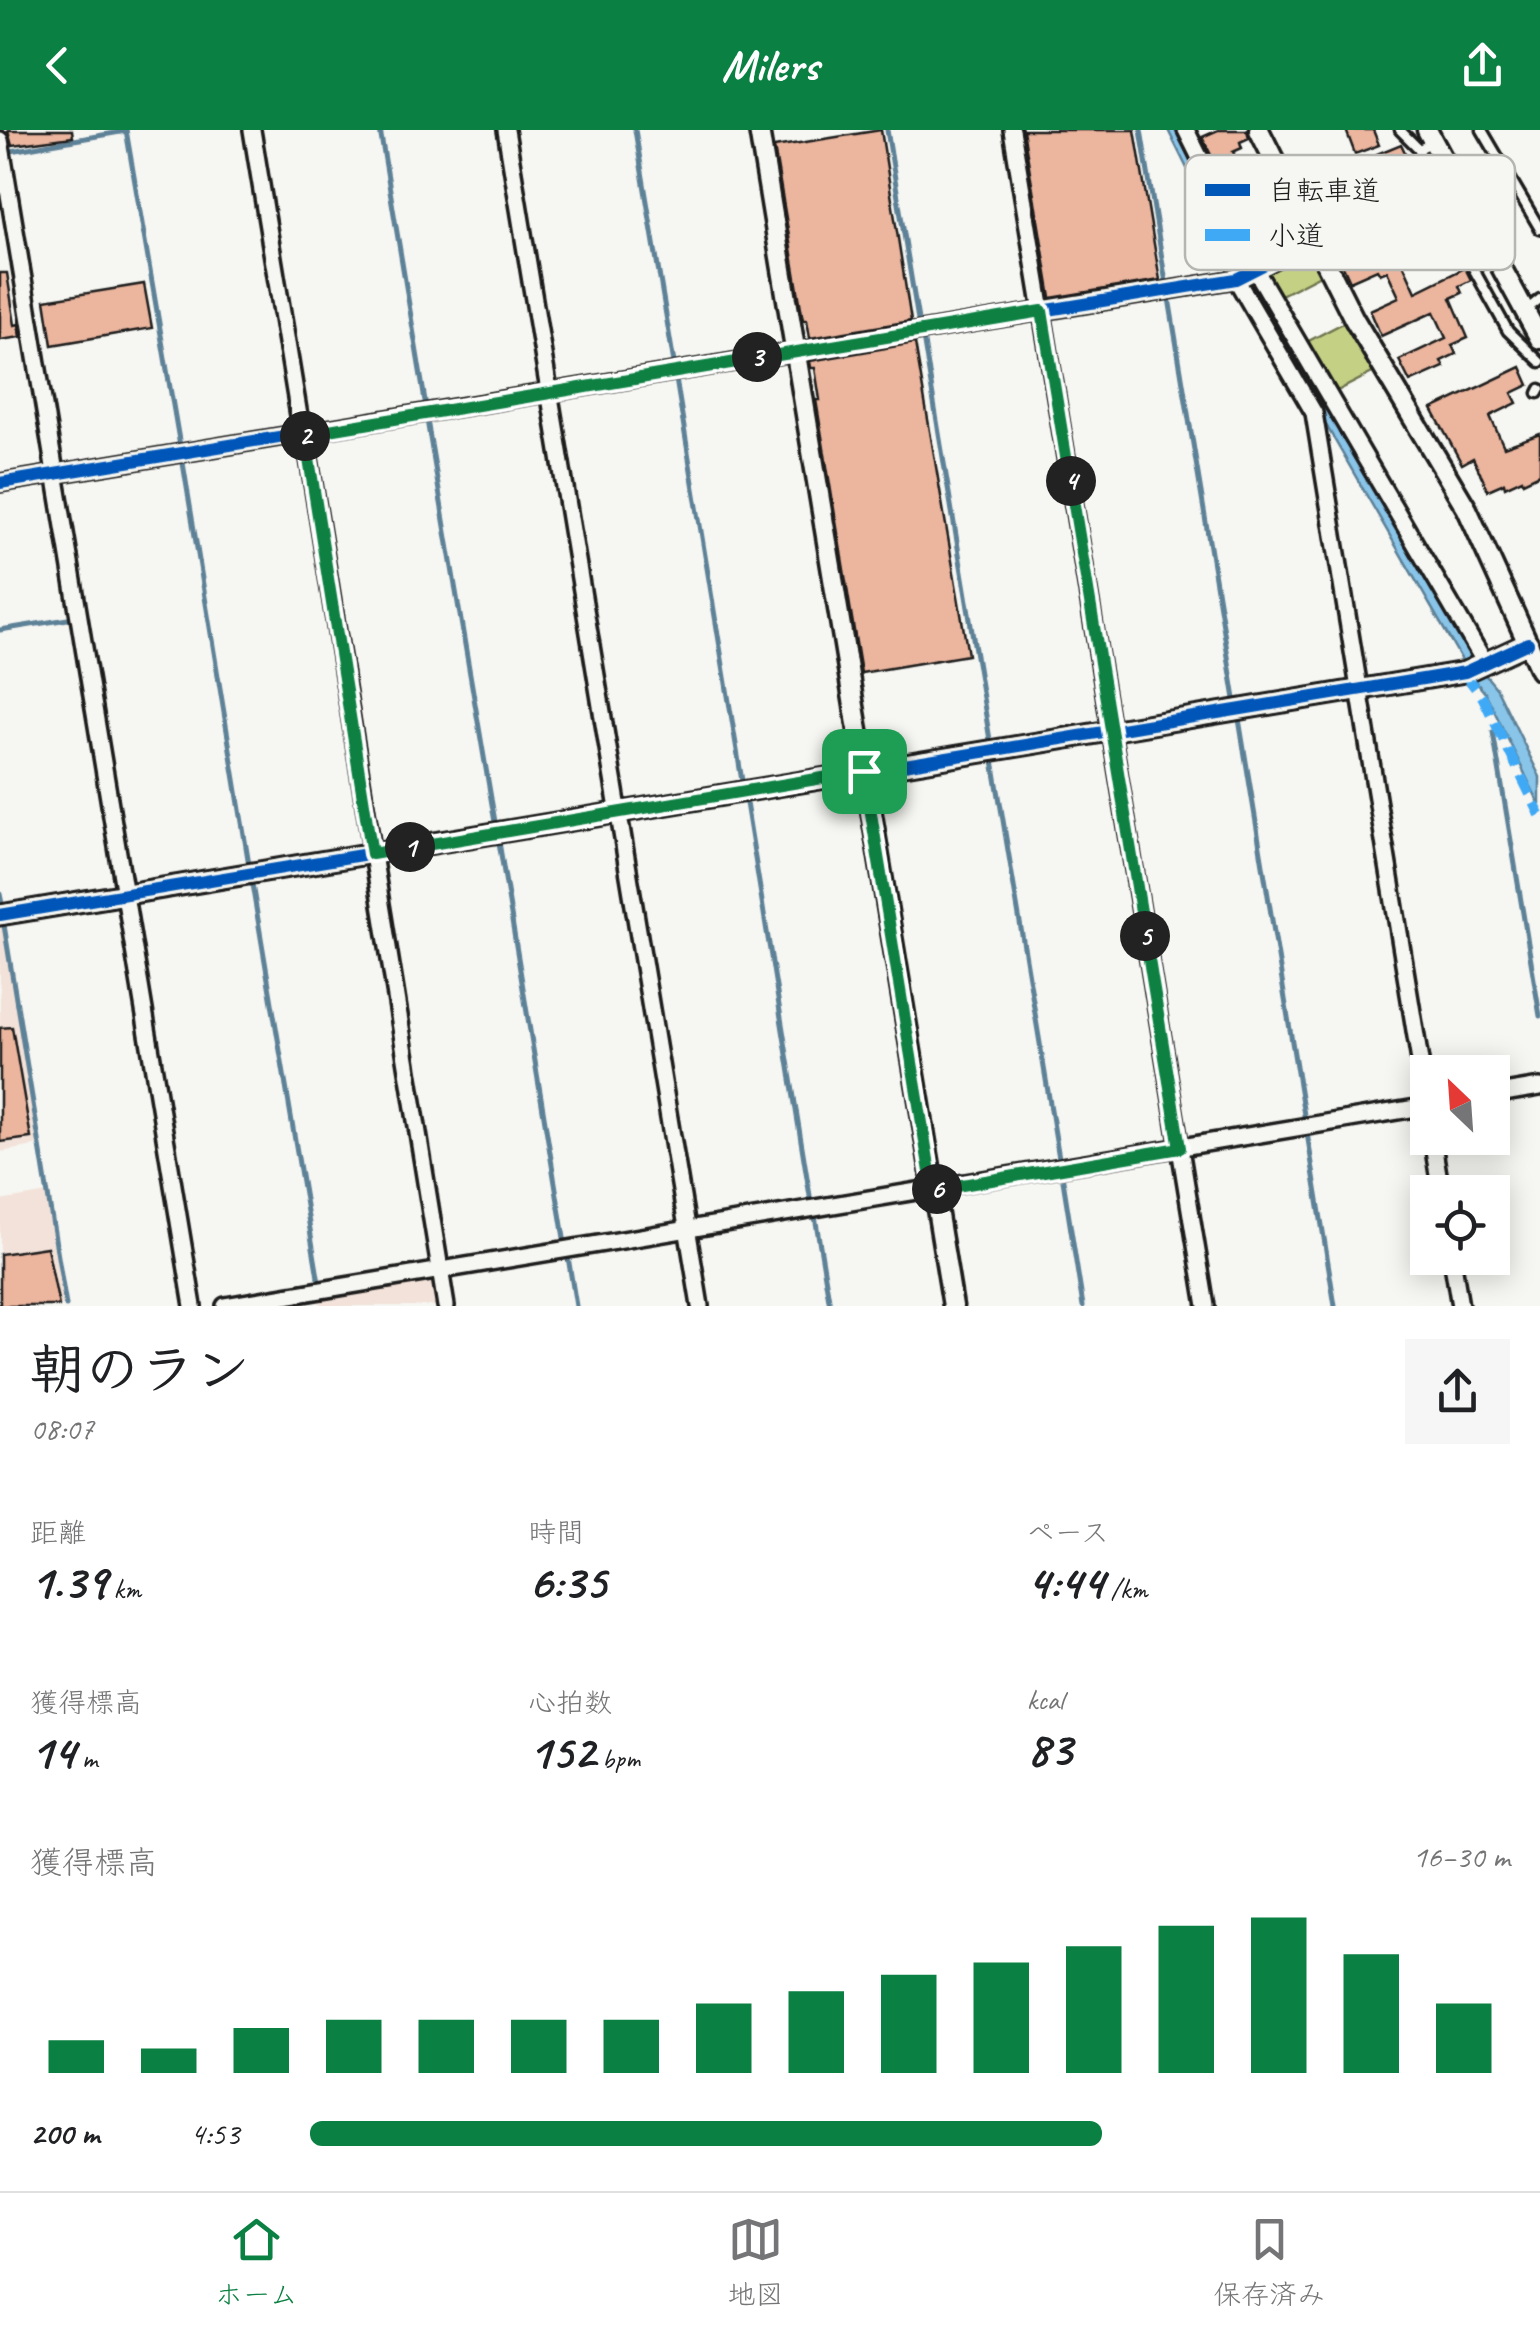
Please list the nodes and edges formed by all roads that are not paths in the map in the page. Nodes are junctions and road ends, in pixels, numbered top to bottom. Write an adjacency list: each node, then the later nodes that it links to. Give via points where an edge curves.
1 (252, 130): 27 (street)
2 (506, 130): 26 (street)
3 (760, 130): 24 (street)
4 (1012, 130): 22 (street)
5 (1186, 130): 11 (street)
6 (1259, 130): 12 (street)
7 (1400, 130): 10 (lane)
8 (1482, 130): 13 (lane)
9 (0, 140): 28 (street)
10 (1426, 140)
11 (1198, 155)
12 (1271, 155)
13 (1497, 155)
14 (1515, 186): 15 (lane)
15 (1540, 229)
16 (1254, 270): 20 (street); 31 (street)
17 (1328, 270): 30 (street, via 1467,509)
18 (1474, 270): 25 (lane, via 1508,331)
19 (1510, 270): 21 (street)
20 (1236, 279): 22 (street); 33 (street, via 1314,414)
21 (1532, 305): 23 (street)
22 (1042, 311): 24 (street); 34 (street)
23 (1540, 339)
24 (796, 350): 26 (street); 35 (street)
25 (1540, 364)
26 (548, 392): 27 (street); 36 (street)
27 (303, 434): 28 (street); 37 (street)
28 (56, 474): 29 (street); 38 (street)
29 (0, 483)
30 (1528, 643): 31 (street); 32 (street)
31 (1478, 666): 33 (street)
32 (1540, 670)
33 (1358, 690): 34 (street); 40 (street)
34 (1112, 730): 35 (street); 44 (street)
35 (864, 771): 36 (street); 45 (street)
36 (618, 813): 37 (street); 46 (street)
37 (372, 854): 38 (street); 47 (street)
38 (124, 894): 39 (street); 49 (street)
39 (0, 915)
40 (1418, 1055)
41 (1540, 1087): 42 (street)
42 (1510, 1092)
43 (1410, 1111): 44 (street)
44 (1180, 1148): 45 (street); 54 (street)
45 (933, 1190): 46 (street); 53 (street)
46 (688, 1229): 47 (street); 52 (street)
47 (440, 1271): 50 (street); 51 (street)
48 (1455, 1275): 55 (street)
49 (193, 1306)
50 (225, 1306)
51 (446, 1306)
52 (700, 1306)
53 (952, 1306)
54 (1206, 1306)
55 (1460, 1306)

